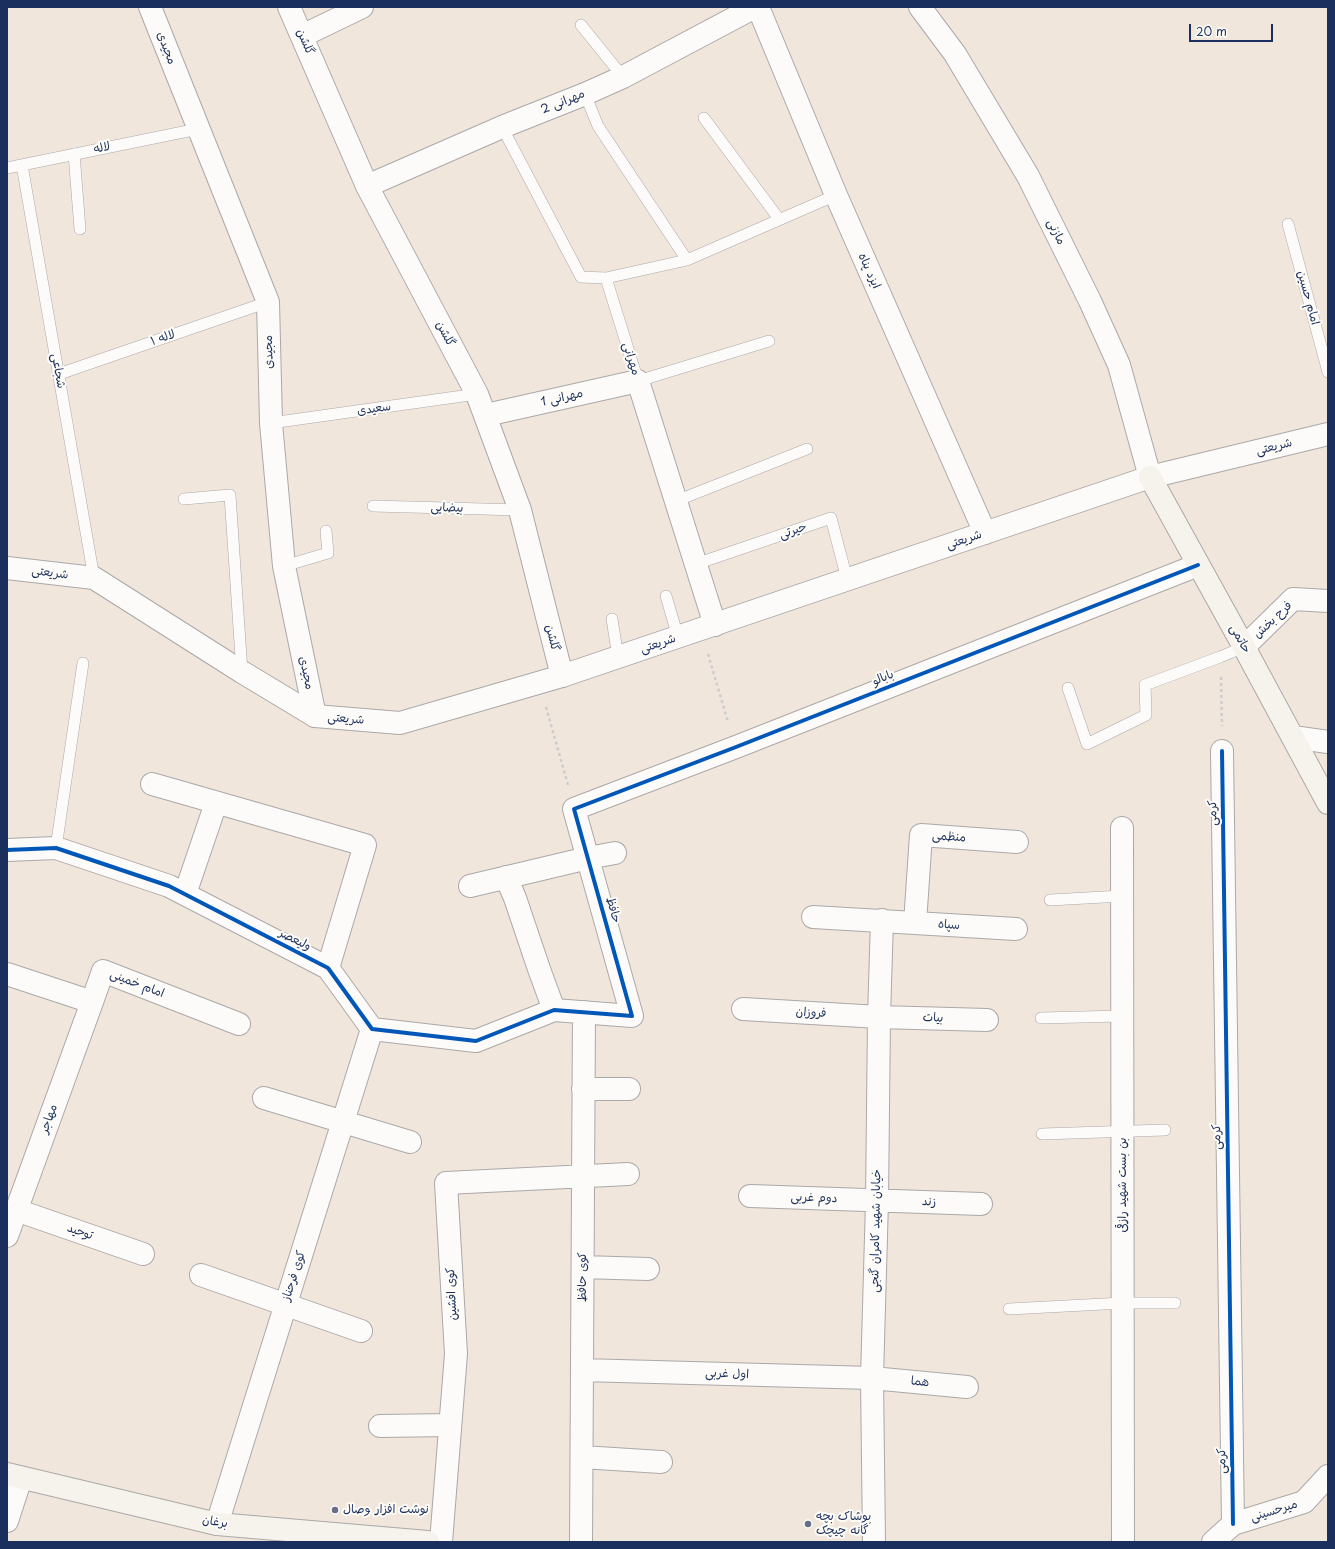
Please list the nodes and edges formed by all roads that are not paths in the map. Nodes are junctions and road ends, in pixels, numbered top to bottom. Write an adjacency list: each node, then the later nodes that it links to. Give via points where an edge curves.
1 (150, 7): 13 (street, مجیدی)
2 (289, 7): 8 (street, گلشن)
3 (362, 7): 8 (street)
4 (755, 7): 9 (street, مهرانی 2)
5 (758, 7): 18 (street, ایزد پناه)
6 (920, 7): 34 (street, مازنی, via 955,54 1028,176 1076,274 1120,365)
7 (581, 26): 9 (lane)
8 (302, 36): 17 (street, گلشن)
9 (623, 77): 10 (street, مهرانی 2)
10 (585, 94): 12 (street, مهرانی 2); 22 (lane, via 598,126)
11 (704, 118): 19 (lane)
12 (502, 126): 17 (street, مهرانی 2); 23 (lane, via 581,277)
13 (198, 129): 14 (lane, لاله); 24 (street, مجیدی)
14 (74, 154): 15 (lane, لاله); 21 (lane)
15 (22, 165): 16 (lane, لاله); 27 (lane, شجاعی)
16 (7, 168)
17 (367, 186): 29 (street, گلشن)
18 (836, 195): 19 (lane); 40 (street, ایزد پناه)
19 (779, 219): 22 (lane)
20 (1288, 224): 26 (lane, امام حسین)
21 (80, 229)
22 (687, 260): 23 (lane)
23 (606, 278): 28 (lane, مهرانی)
24 (268, 302): 27 (lane, لاله ۱); 31 (street, مجیدی)
25 (769, 341): 28 (lane)
26 (1328, 372)
27 (59, 374): 45 (lane, شجاعی)
28 (638, 381): 30 (street, مهرانی 1); 36 (street, مهرانی)
29 (477, 394): 30 (street, گلشن); 31 (lane, سعیدی)
30 (486, 416): 38 (street, گلشن)
31 (271, 423): 43 (street, مجیدی)
32 (1328, 434): 34 (street, شریعتی)
33 (807, 449): 36 (lane)
34 (1150, 477): 40 (street, شریعتی); 42 (main road, حاتمی)
35 (184, 499): 55 (lane, via 230,495)
36 (676, 500): 41 (street, مهرانی)
37 (373, 506): 38 (lane, بیضایی)
38 (520, 510): 56 (street, گلشن)
39 (326, 530): 43 (lane, via 328,553)
40 (985, 533): 46 (street, شریعتی)
41 (696, 564): 46 (lane, حیرتی, via 831,518); 50 (street, مهرانی)
42 (1198, 565): 52 (main road, حاتمی); 65 (street, بابالو)
43 (284, 566): 58 (street, مجیدی)
44 (7, 568): 45 (street, شریعتی)
45 (94, 578): 55 (street, شریعتی)
46 (847, 579): 50 (street, شریعتی)
47 (666, 596): 51 (lane)
48 (1328, 601): 52 (street, فرح بخش, via 1293,600)
49 (612, 619): 53 (lane)
50 (708, 627): 51 (street, شریعتی)
51 (678, 637): 53 (street, شریعتی)
52 (1244, 646): 57 (lane, via 1220,658 1145,685 1146,715 1087,744); 59 (main road, حاتمی)
53 (618, 657): 56 (street, شریعتی)
54 (82, 663): 68 (lane)
55 (242, 672): 58 (street, شریعتی)
56 (562, 676): 58 (street, شریعتی, via 400,723)
57 (1068, 688)
58 (315, 716)
59 (1293, 738): 60 (street); 64 (main road, حاتمی)
60 (1328, 742)
61 (1222, 751): 128 (street, کرمی)
62 (152, 784): 63 (street)
63 (216, 803): 74 (street); 81 (street, via 365,846)
64 (1328, 803)
65 (574, 809): 71 (street, حافظ)
66 (1122, 828): 75 (street, بن بست شهید رازقی)
67 (1016, 842): 79 (street, منظمی, via 921,835)
68 (56, 848): 69 (street, ولیعصر); 74 (street, ولیعصر)
69 (7, 850)
70 (615, 854): 71 (street)
71 (588, 858): 72 (street); 86 (street, حافظ, via 632,1016)
72 (506, 877): 73 (street); 85 (street)
73 (470, 886)
74 (186, 894): 81 (street, ولیعصر)
75 (1122, 896): 76 (lane); 87 (street, بن بست شهید رازقی)
76 (1050, 900)
77 (813, 918): 78 (street, سپاه)
78 (882, 920): 79 (street, سپاه); 88 (street, خیابان شهید کامران گنجی)
79 (915, 923): 80 (street, سپاه)
80 (1016, 929)
81 (328, 968): 92 (street, ولیعصر)
82 (7, 974): 83 (street)
83 (92, 1002): 91 (street, امام خمینی, via 103,972); 106 (street, مهاجر)
84 (743, 1009): 88 (street, فروزان)
85 (554, 1010): 86 (street); 92 (street, via 476,1041)
86 (584, 1012): 93 (street, کوی حافظ)
87 (1122, 1016): 89 (lane); 98 (street, بن بست شهید رازقی)
88 (879, 1017): 90 (street, بیات); 104 (street, خیابان شهید کامران گنجی)
89 (1040, 1018)
90 (987, 1020)
91 (239, 1024)
92 (372, 1029): 96 (street, کوی فرحناز)
93 (583, 1089): 94 (street); 102 (street, کوی حافظ)
94 (629, 1089)
95 (264, 1098): 96 (street)
96 (343, 1122): 100 (street); 114 (street, کوی فرحناز)
97 (1165, 1130): 98 (lane)
98 (1123, 1132): 99 (lane); 112 (street, بن بست شهید رازقی)
99 (1042, 1134)
100 (410, 1142)
101 (628, 1174): 102 (street)
102 (583, 1176): 109 (street, کوی حافظ); 120 (street, کوی افشین, via 446,1183 456,1354)
103 (750, 1196): 104 (street, دوم غربی)
104 (877, 1201): 105 (street, زند); 118 (street, خیابان شهید کامران گنجی)
105 (980, 1204)
106 (16, 1210): 107 (street, مهاجر); 108 (street, توحید)
107 (7, 1236)
108 (143, 1254)
109 (583, 1267): 110 (street); 117 (street, کوی حافظ)
110 (648, 1269)
111 (201, 1275): 114 (street)
112 (1123, 1303): 113 (lane); 115 (lane); 134 (street, بن بست شهید رازقی)
113 (1175, 1303)
114 (285, 1305): 116 (street); 127 (street, کوی فرحناز)
115 (1010, 1310)
116 (361, 1331)
117 (582, 1370): 118 (street, اول غربی); 122 (street, کوی حافظ)
118 (872, 1378): 119 (street, هما); 133 (street, خیابان شهید کامران گنجی)
119 (967, 1387)
120 (450, 1425): 121 (street); 131 (street, کوی افشین)
121 (380, 1426)
122 (582, 1457): 123 (street); 132 (street, کوی حافظ)
123 (661, 1462)
124 (14, 1476): 126 (street); 127 (main road, برغان)
125 (1328, 1476): 128 (street, میرحسینی, via 1304,1502)
126 (7, 1521)
127 (217, 1524): 129 (main road, برغان)
128 (1233, 1524): 135 (street)
129 (372, 1540): 130 (main road, برغان)
130 (428, 1542)
131 (441, 1542)
132 (581, 1542)
133 (874, 1542)
134 (1123, 1542)
135 (1213, 1542)

